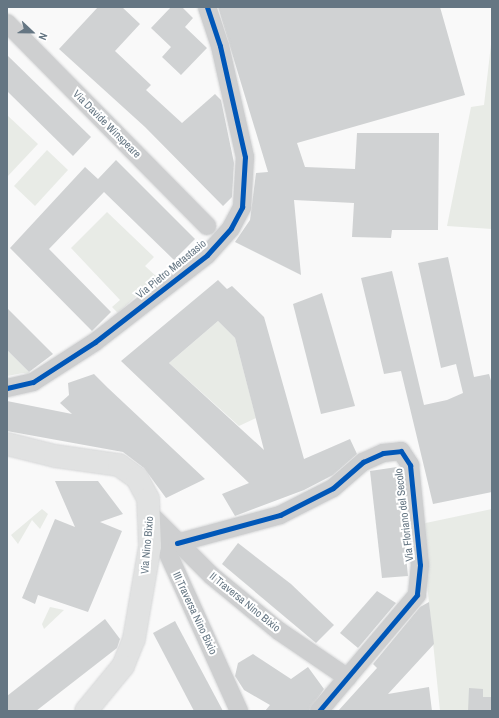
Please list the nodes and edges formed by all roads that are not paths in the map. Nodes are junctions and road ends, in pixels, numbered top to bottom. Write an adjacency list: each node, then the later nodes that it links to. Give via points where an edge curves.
1 (207, 7): 4 (street, Via Pietro Metastasio, via 220,46 245,158 242,207 237,218 207,255 95,342 33,382)
2 (7, 23): 3 (street, Via Davide Winspeare)
3 (207, 226)
4 (7, 388)
5 (7, 444): 6 (street, Via Nino Bixio, via 55,456 119,465 137,478)
6 (151, 515): 7 (street, II Traversa Nino Bixio); 9 (street, Via Nino Bixio, via 134,640 123,666); 10 (street, III Traversa Nino Bixio)
7 (177, 543): 8 (street, II Traversa Nino Bixio, via 212,576 279,630); 8 (street, Via Floriano del Secolo, via 280,515 333,488 363,462 383,453 401,451 410,465 420,565 418,595)
8 (348, 678): 11 (street)
9 (86, 711)
10 (239, 711)
11 (319, 711)

